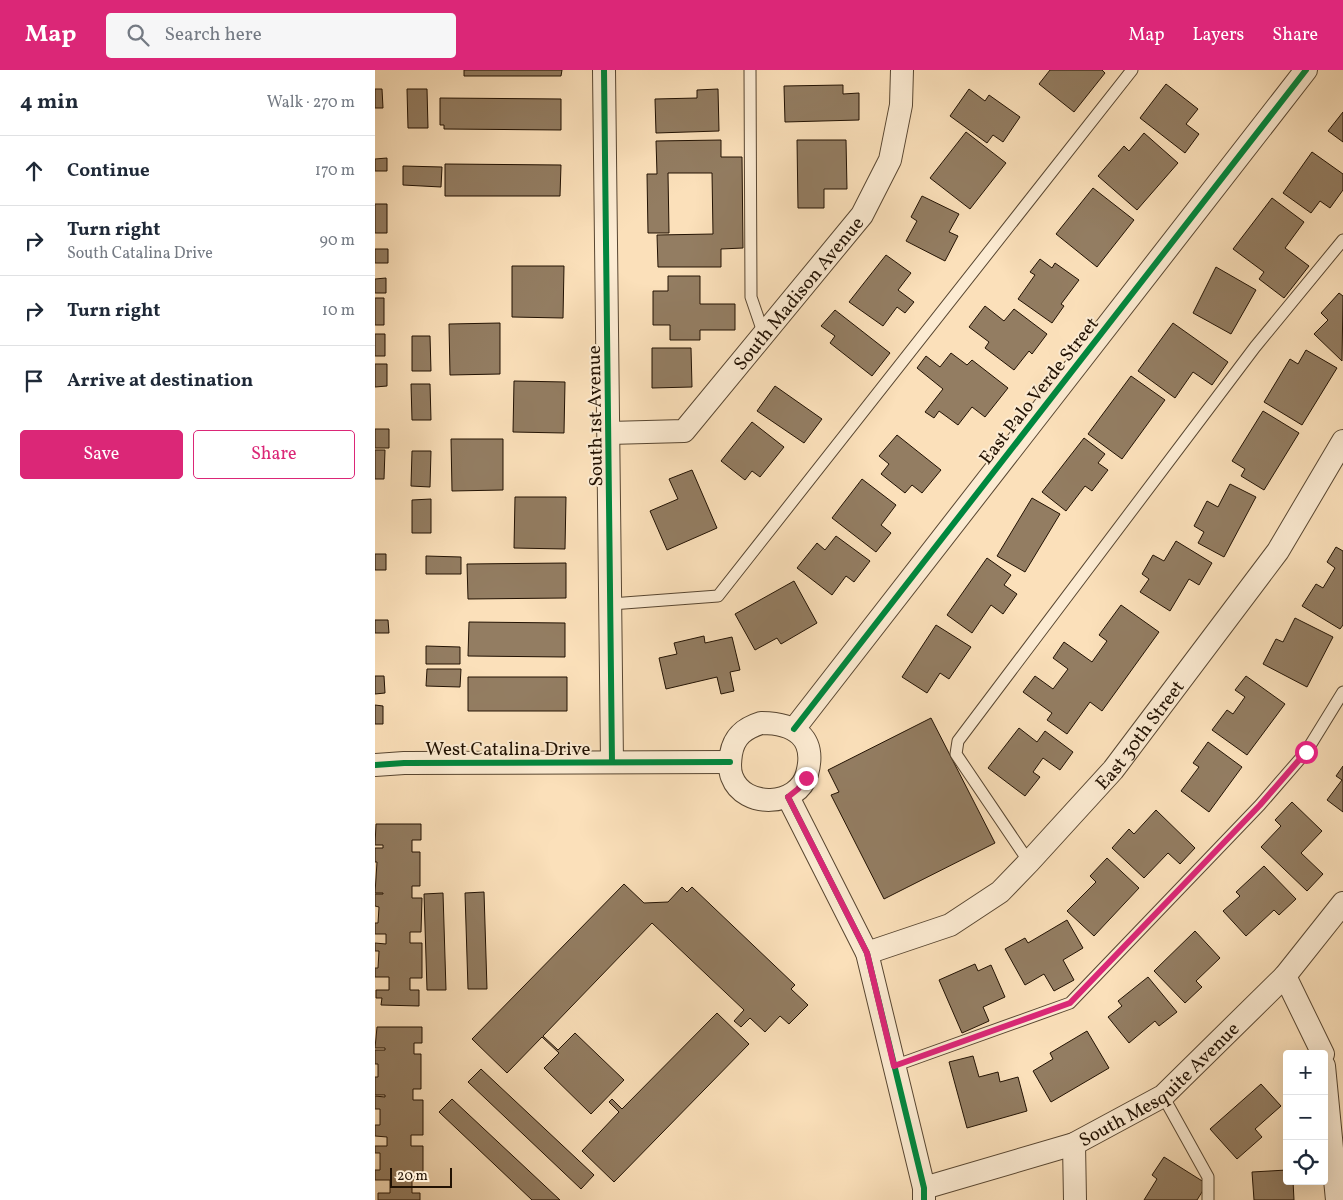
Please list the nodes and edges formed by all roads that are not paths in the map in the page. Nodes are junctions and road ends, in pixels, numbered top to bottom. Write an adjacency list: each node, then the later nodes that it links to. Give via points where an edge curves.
1 (604, 70): 8 (street, South 1st Avenue)
2 (750, 70): 7 (lane, via 751,297)
3 (902, 70): 7 (street, South Madison Avenue, via 901,106 890,160 862,215)
4 (1133, 70): 10 (lane, via 718,596)
5 (1306, 70): 12 (street, East Palo Verde Street)
6 (1343, 240): 17 (lane, via 1255,347 958,741 956,754)
7 (764, 336): 8 (street, South Madison Avenue, via 684,431)
8 (609, 433): 10 (street, South 1st Avenue)
9 (1343, 441): 17 (street, East 30th Street, via 1273,559 1113,770)
10 (611, 604): 13 (street, South 1st Avenue)
11 (1343, 692): 22 (lane, via 1306,752 1260,805 1070,1003)
12 (794, 729): 14 (street, via 774,723 749,727 735,742); 16 (street, via 805,741 809,766 806,778)
13 (612, 762): 14 (street, West Catalina Drive); 15 (street, West Catalina Drive)
14 (730, 762): 16 (street, via 732,777 739,788 751,796 764,800)
15 (375, 765)
16 (788, 797): 19 (street)
17 (1029, 862): 19 (street, East 30th Street, via 1000,892 950,925)
18 (1343, 902): 20 (street, South Mesquite Avenue)
19 (867, 953): 22 (street)
20 (1285, 976): 21 (street); 24 (street, South Mesquite Avenue)
21 (1321, 1050)
22 (894, 1066): 26 (street)
23 (1327, 1095): 29 (street)
24 (1163, 1096): 25 (street, South Mesquite Avenue); 28 (lane, via 1208,1178)
25 (1074, 1144): 26 (street, South Mesquite Avenue); 27 (street)
26 (924, 1194)
27 (1075, 1200)
28 (1208, 1200)
29 (1337, 1200)

